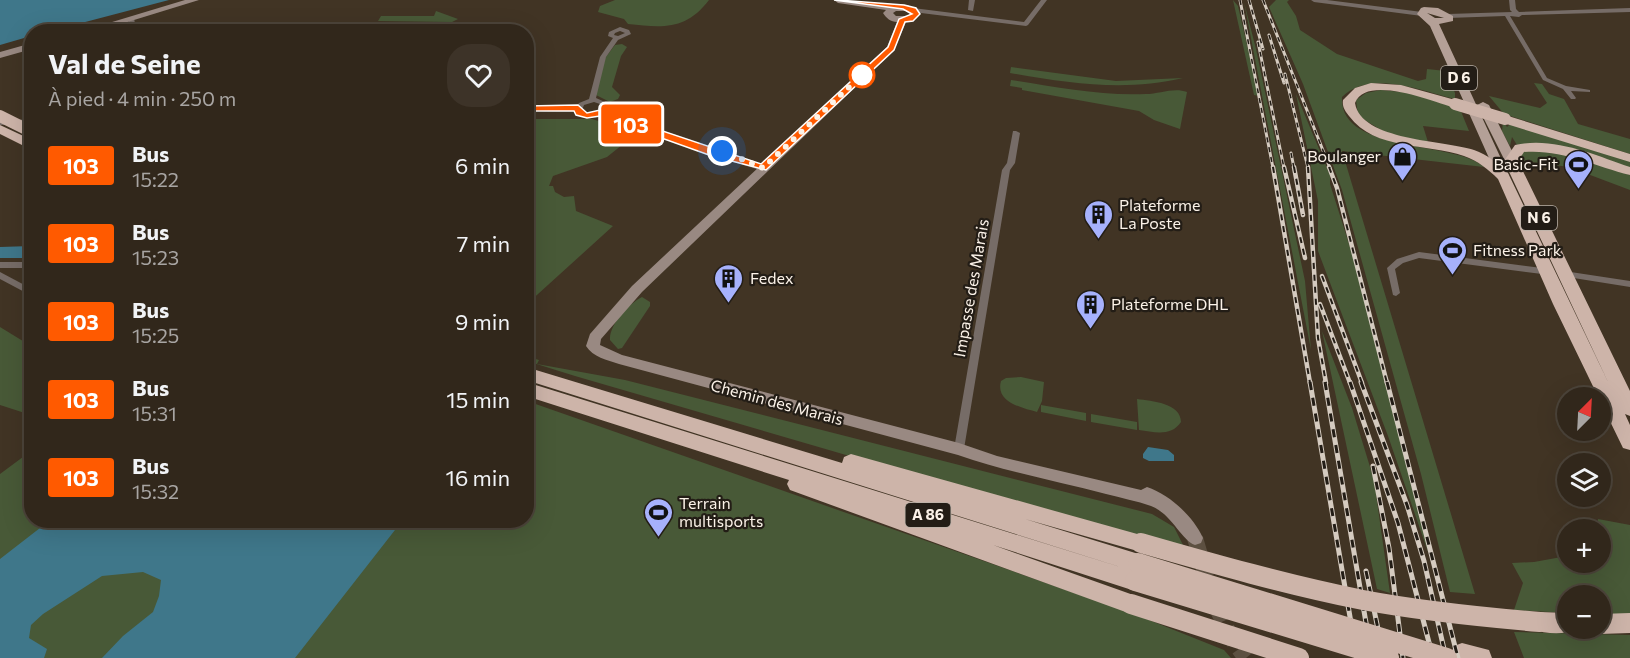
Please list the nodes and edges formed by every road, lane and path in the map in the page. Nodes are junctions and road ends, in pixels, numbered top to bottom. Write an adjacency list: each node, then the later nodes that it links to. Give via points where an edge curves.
1 (195, 0): 17 (street)
2 (838, 0): 9 (street)
3 (972, 0): 10 (street)
4 (1044, 0): 8 (street, via 1026,24)
5 (1314, 0): 11 (street)
6 (1432, 0): 15 (main road, D 6)
7 (1512, 0): 14 (street, via 1512,8)
8 (912, 8): 9 (street); 18 (street, via 910,19)
9 (891, 10): 18 (street, via 891,18)
10 (971, 10)
11 (1423, 10): 15 (main road); 39 (main road, D 6, via 1441,39)
12 (1630, 10): 14 (street)
13 (1507, 15): 14 (street); 16 (street); 21 (street)
14 (1519, 15)
15 (1444, 16): 16 (street); 40 (main road, D 6, via 1444,27)
16 (1490, 16): 21 (street)
17 (130, 18): 19 (street); 20 (street)
18 (902, 20): 43 (street, via 891,48)
19 (110, 24)
20 (129, 24)
21 (1514, 27): 25 (street, via 1545,79)
22 (616, 38): 28 (street, via 603,57)
23 (24, 48): 24 (street)
24 (0, 55)
25 (1565, 88): 26 (street); 27 (street)
26 (1588, 91)
27 (1573, 98)
28 (592, 100): 30 (street); 31 (street, via 604,104)
29 (534, 108): 30 (street)
30 (578, 108): 31 (street, via 587,115)
31 (602, 111): 43 (street)
32 (0, 116): 33 (highway, bridge)
33 (24, 121)
34 (0, 123): 35 (street)
35 (24, 123)
36 (0, 129): 38 (highway)
37 (1016, 133): 59 (street, Impasse des Marais, via 1011,164 1006,170)
38 (24, 142)
39 (1488, 142): 45 (main road, N 6)
40 (1502, 144): 42 (main road, N 6)
41 (1630, 158): 45 (highway, bridge, via 1402,88 1361,90 1348,101 1354,117 1380,134 1468,153 1490,163)
42 (1511, 161): 44 (highway, via 1520,148 1536,146); 49 (highway, N 6)
43 (763, 168): 59 (street, Chemin des Marais, via 630,297 596,337 594,348 619,359)
44 (1630, 171)
45 (1503, 176): 48 (highway, N 6)
46 (0, 265): 47 (street)
47 (24, 265)
48 (1546, 272): 49 (street); 53 (street, via 1416,256 1391,268); 58 (highway, N 6)
49 (1565, 274): 51 (street); 56 (highway, N 6)
50 (0, 275): 52 (street)
51 (1630, 284)
52 (24, 287)
53 (1396, 293)
54 (534, 376): 57 (highway, A 86)
55 (534, 391): 57 (highway, A 86)
56 (1630, 410)
57 (724, 443): 61 (highway, A 86); 61 (highway, via 758,435); 66 (highway, bridge, via 736,464 1131,604)
58 (1630, 443)
59 (966, 452): 60 (street, Chemin des Marais, via 1154,500 1178,515)
60 (1195, 538)
61 (1138, 562): 62 (highway, bridge, via 1482,617); 65 (highway, A 86, bridge); 67 (highway, A 86, bridge)
62 (1557, 622)
63 (1630, 623): 64 (highway)
64 (1611, 624)
65 (1437, 655): 68 (highway, bridge)
66 (1299, 658)
67 (1389, 658)
68 (1481, 658)

